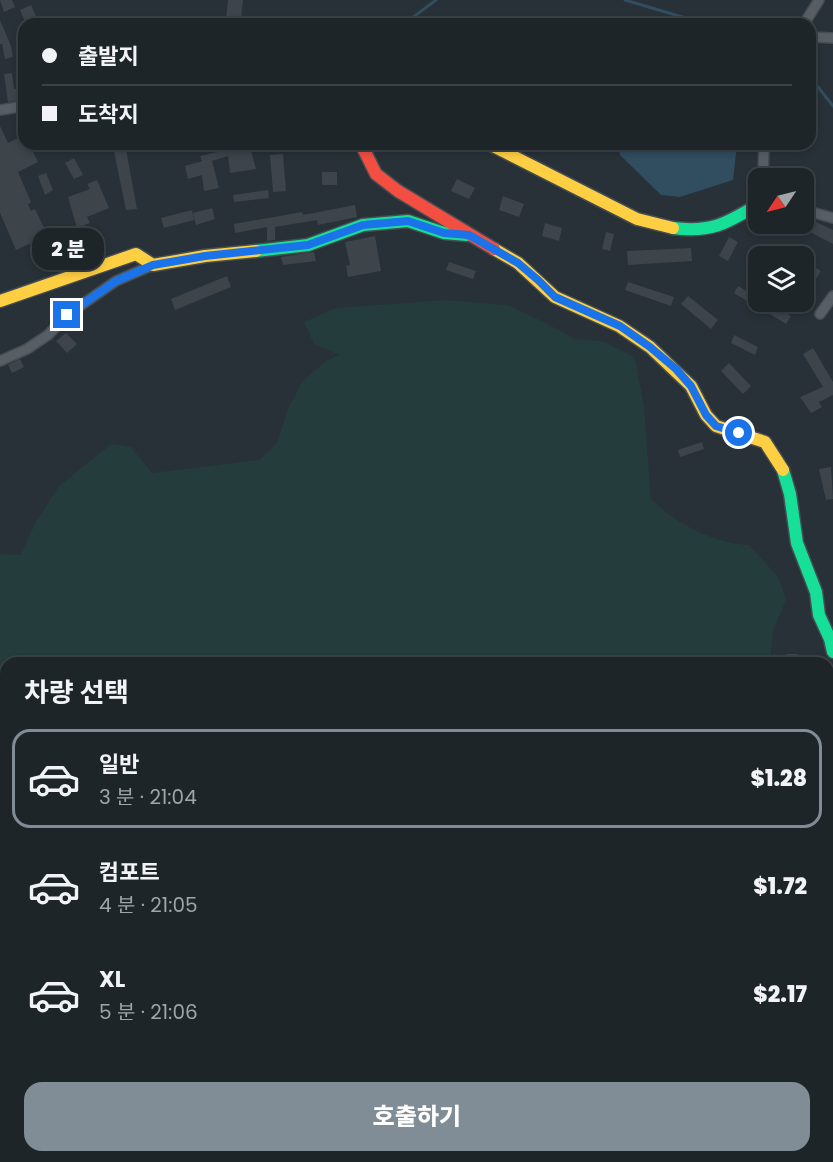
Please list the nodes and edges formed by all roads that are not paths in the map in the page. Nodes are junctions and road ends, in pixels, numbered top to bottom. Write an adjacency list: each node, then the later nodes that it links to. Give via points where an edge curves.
1 (819, 0): 2 (street)
2 (808, 18)
3 (816, 37): 4 (street)
4 (833, 38)
5 (18, 107): 6 (street)
6 (0, 110)
7 (364, 150): 14 (street, via 376,174)
8 (501, 150): 11 (street, via 637,219 664,227 696,231 726,223)
9 (764, 150): 10 (street)
10 (763, 168)
11 (748, 210)
12 (814, 213): 13 (street)
13 (833, 218)
14 (469, 235): 15 (street, via 444,233 408,221 363,225 308,245); 20 (street, via 518,263 555,297 620,326 650,347 691,386 716,426 765,442 785,473 797,543)
15 (153, 265): 17 (street, via 135,254); 19 (street, via 116,281 67,315 48,335)
16 (833, 296): 18 (street)
17 (0, 301)
18 (820, 314)
19 (0, 361)
20 (833, 652)

